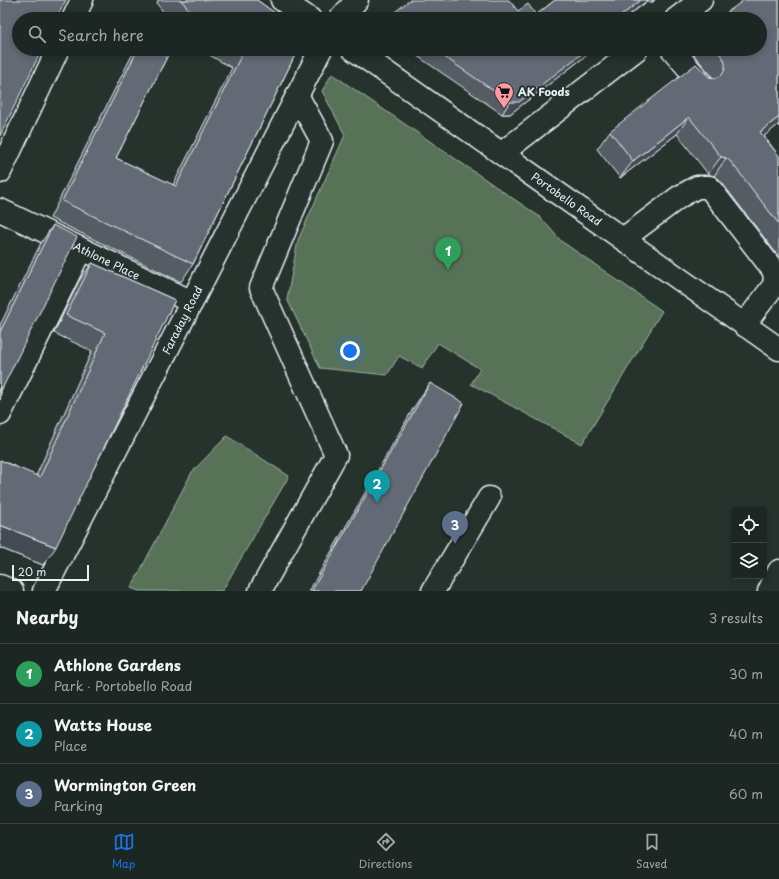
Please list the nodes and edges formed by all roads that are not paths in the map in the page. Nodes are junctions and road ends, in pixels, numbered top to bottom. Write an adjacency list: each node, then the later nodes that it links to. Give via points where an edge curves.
1 (282, 0): 4 (street)
2 (357, 0): 5 (street)
3 (701, 0): 6 (street)
4 (300, 12)
5 (346, 12)
6 (685, 12)
7 (55, 56): 15 (street)
8 (317, 56): 13 (street, Faraday Road)
9 (363, 56): 14 (street, Portobello Road)
10 (628, 56): 14 (street)
11 (678, 56): 12 (street)
12 (701, 83)
13 (297, 95): 19 (street, Faraday Road); 28 (street, via 322,141 262,288 336,455)
14 (502, 153): 17 (street, Portobello Road)
15 (0, 172)
16 (0, 210): 18 (street, Athlone Place)
17 (623, 239): 20 (street, Portobello Road); 20 (street, via 679,196 697,187 709,187 774,271 775,284)
18 (81, 249): 19 (street, Athlone Place); 22 (street)
19 (192, 302): 27 (street, Faraday Road)
20 (744, 325): 21 (street, Portobello Road)
21 (779, 349)
22 (0, 414)
23 (489, 498): 29 (street)
24 (779, 571): 30 (street)
25 (0, 586): 26 (street)
26 (12, 591)
27 (44, 591)
28 (260, 591)
29 (433, 591)
30 (769, 591)

